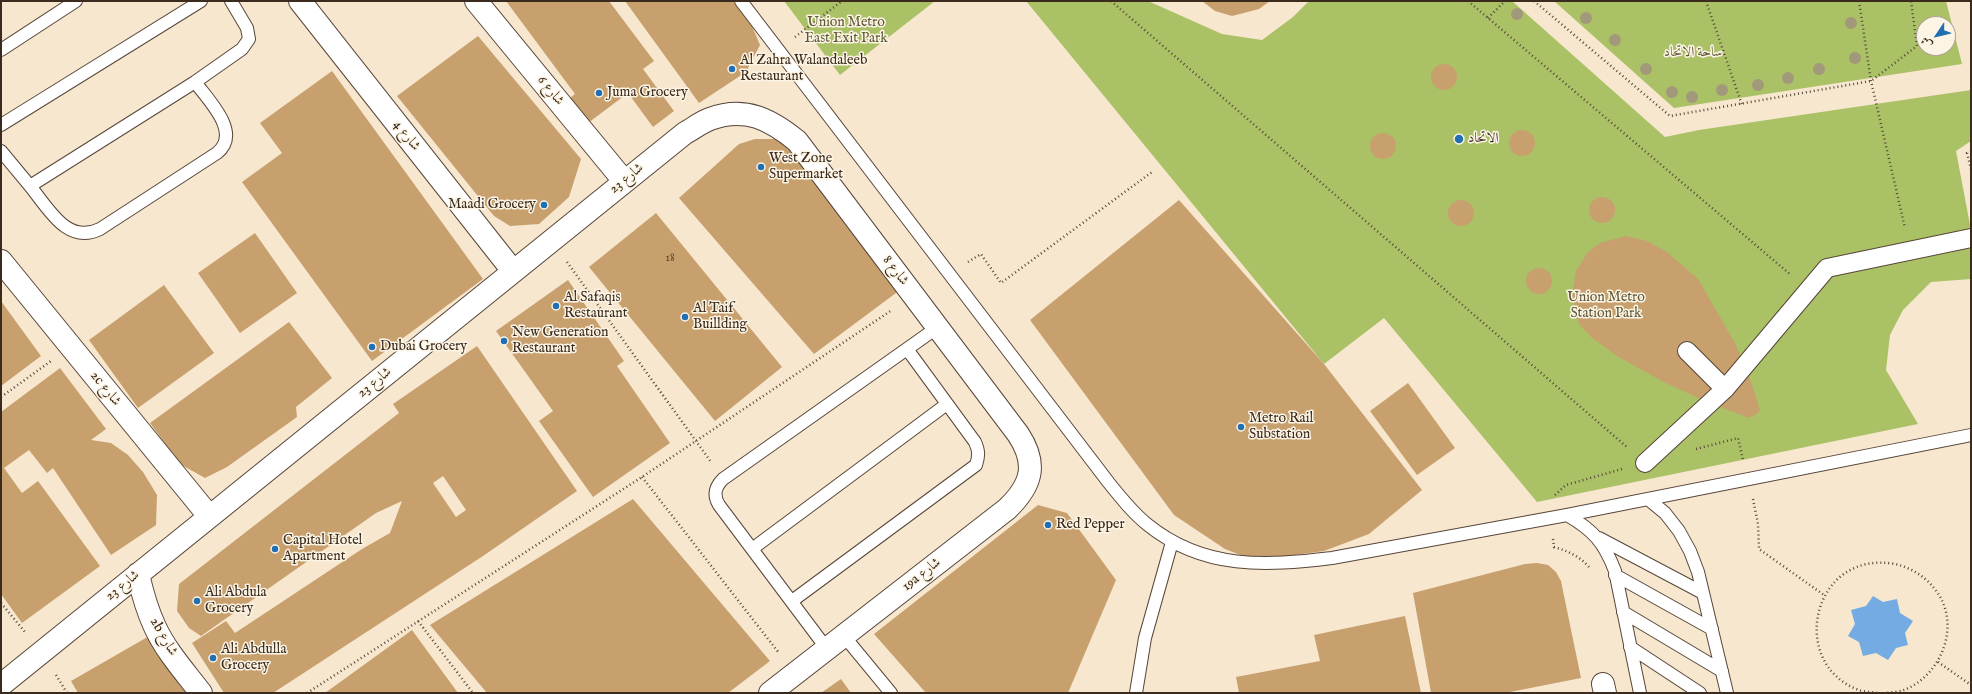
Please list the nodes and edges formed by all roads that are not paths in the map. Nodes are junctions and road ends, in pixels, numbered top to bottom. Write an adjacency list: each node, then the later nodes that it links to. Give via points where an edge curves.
1 (76, 1): 7 (lane)
2 (201, 1): 10 (lane)
3 (300, 1): 16 (street, شارع 4)
4 (476, 1): 12 (street, شارع 6)
5 (741, 1): 29 (lane, via 1127,505 1148,525)
6 (237, 3): 8 (lane, via 249,33 246,45)
7 (1, 50)
8 (195, 82): 13 (lane); 13 (lane, via 224,124 226,144 217,153 100,229 86,234 71,231 63,226)
9 (763, 118): 12 (street, شارع 23, via 736,113 710,119 686,133); 17 (street, شارع 8, via 781,128 802,146)
10 (1, 125)
11 (1, 151): 13 (lane)
12 (624, 181): 16 (street, شارع 23)
13 (30, 186)
14 (1971, 238): 20 (street, via 1827,268)
15 (1, 261): 27 (street, 2c شارع)
16 (513, 271): 27 (street, شارع 23)
17 (938, 327): 18 (lane); 22 (street, شارع 8)
18 (907, 348): 21 (lane); 30 (lane, via 723,479 716,488 716,500)
19 (1687, 351): 20 (street)
20 (1725, 389): 24 (street)
21 (947, 404): 30 (lane); 34 (lane, via 979,450 976,465)
22 (1018, 434): 37 (street, 19a شارع, via 1026,446 1030,474 1025,488 1017,499)
23 (1971, 435): 25 (lane)
24 (1645, 463)
25 (1648, 498): 26 (lane); 33 (lane, via 1679,530 1690,551)
26 (1567, 515): 28 (lane); 29 (lane, via 1298,562 1230,562 1200,555)
27 (209, 516): 31 (street, شارع 23)
28 (1598, 537): 32 (lane, via 1608,553); 33 (lane)
29 (1172, 542): 46 (lane, via 1145,638)
30 (752, 549): 34 (lane)
31 (138, 574): 41 (street, شارع 23); 43 (street, 2b شارع, via 155,628)
32 (1615, 575): 35 (lane); 36 (lane)
33 (1703, 593): 36 (lane)
34 (792, 601): 39 (lane)
35 (1623, 612): 38 (lane); 40 (lane)
36 (1712, 629): 40 (lane)
37 (844, 636): 39 (street, 19a شارع); 45 (lane)
38 (1630, 647): 42 (lane); 47 (lane)
39 (827, 649): 44 (street, 19a شارع)
40 (1722, 671): 48 (lane)
41 (1, 685)
42 (1642, 691)
43 (201, 693)
44 (770, 693)
45 (891, 693)
46 (1136, 693)
47 (1700, 693)
48 (1727, 693)

